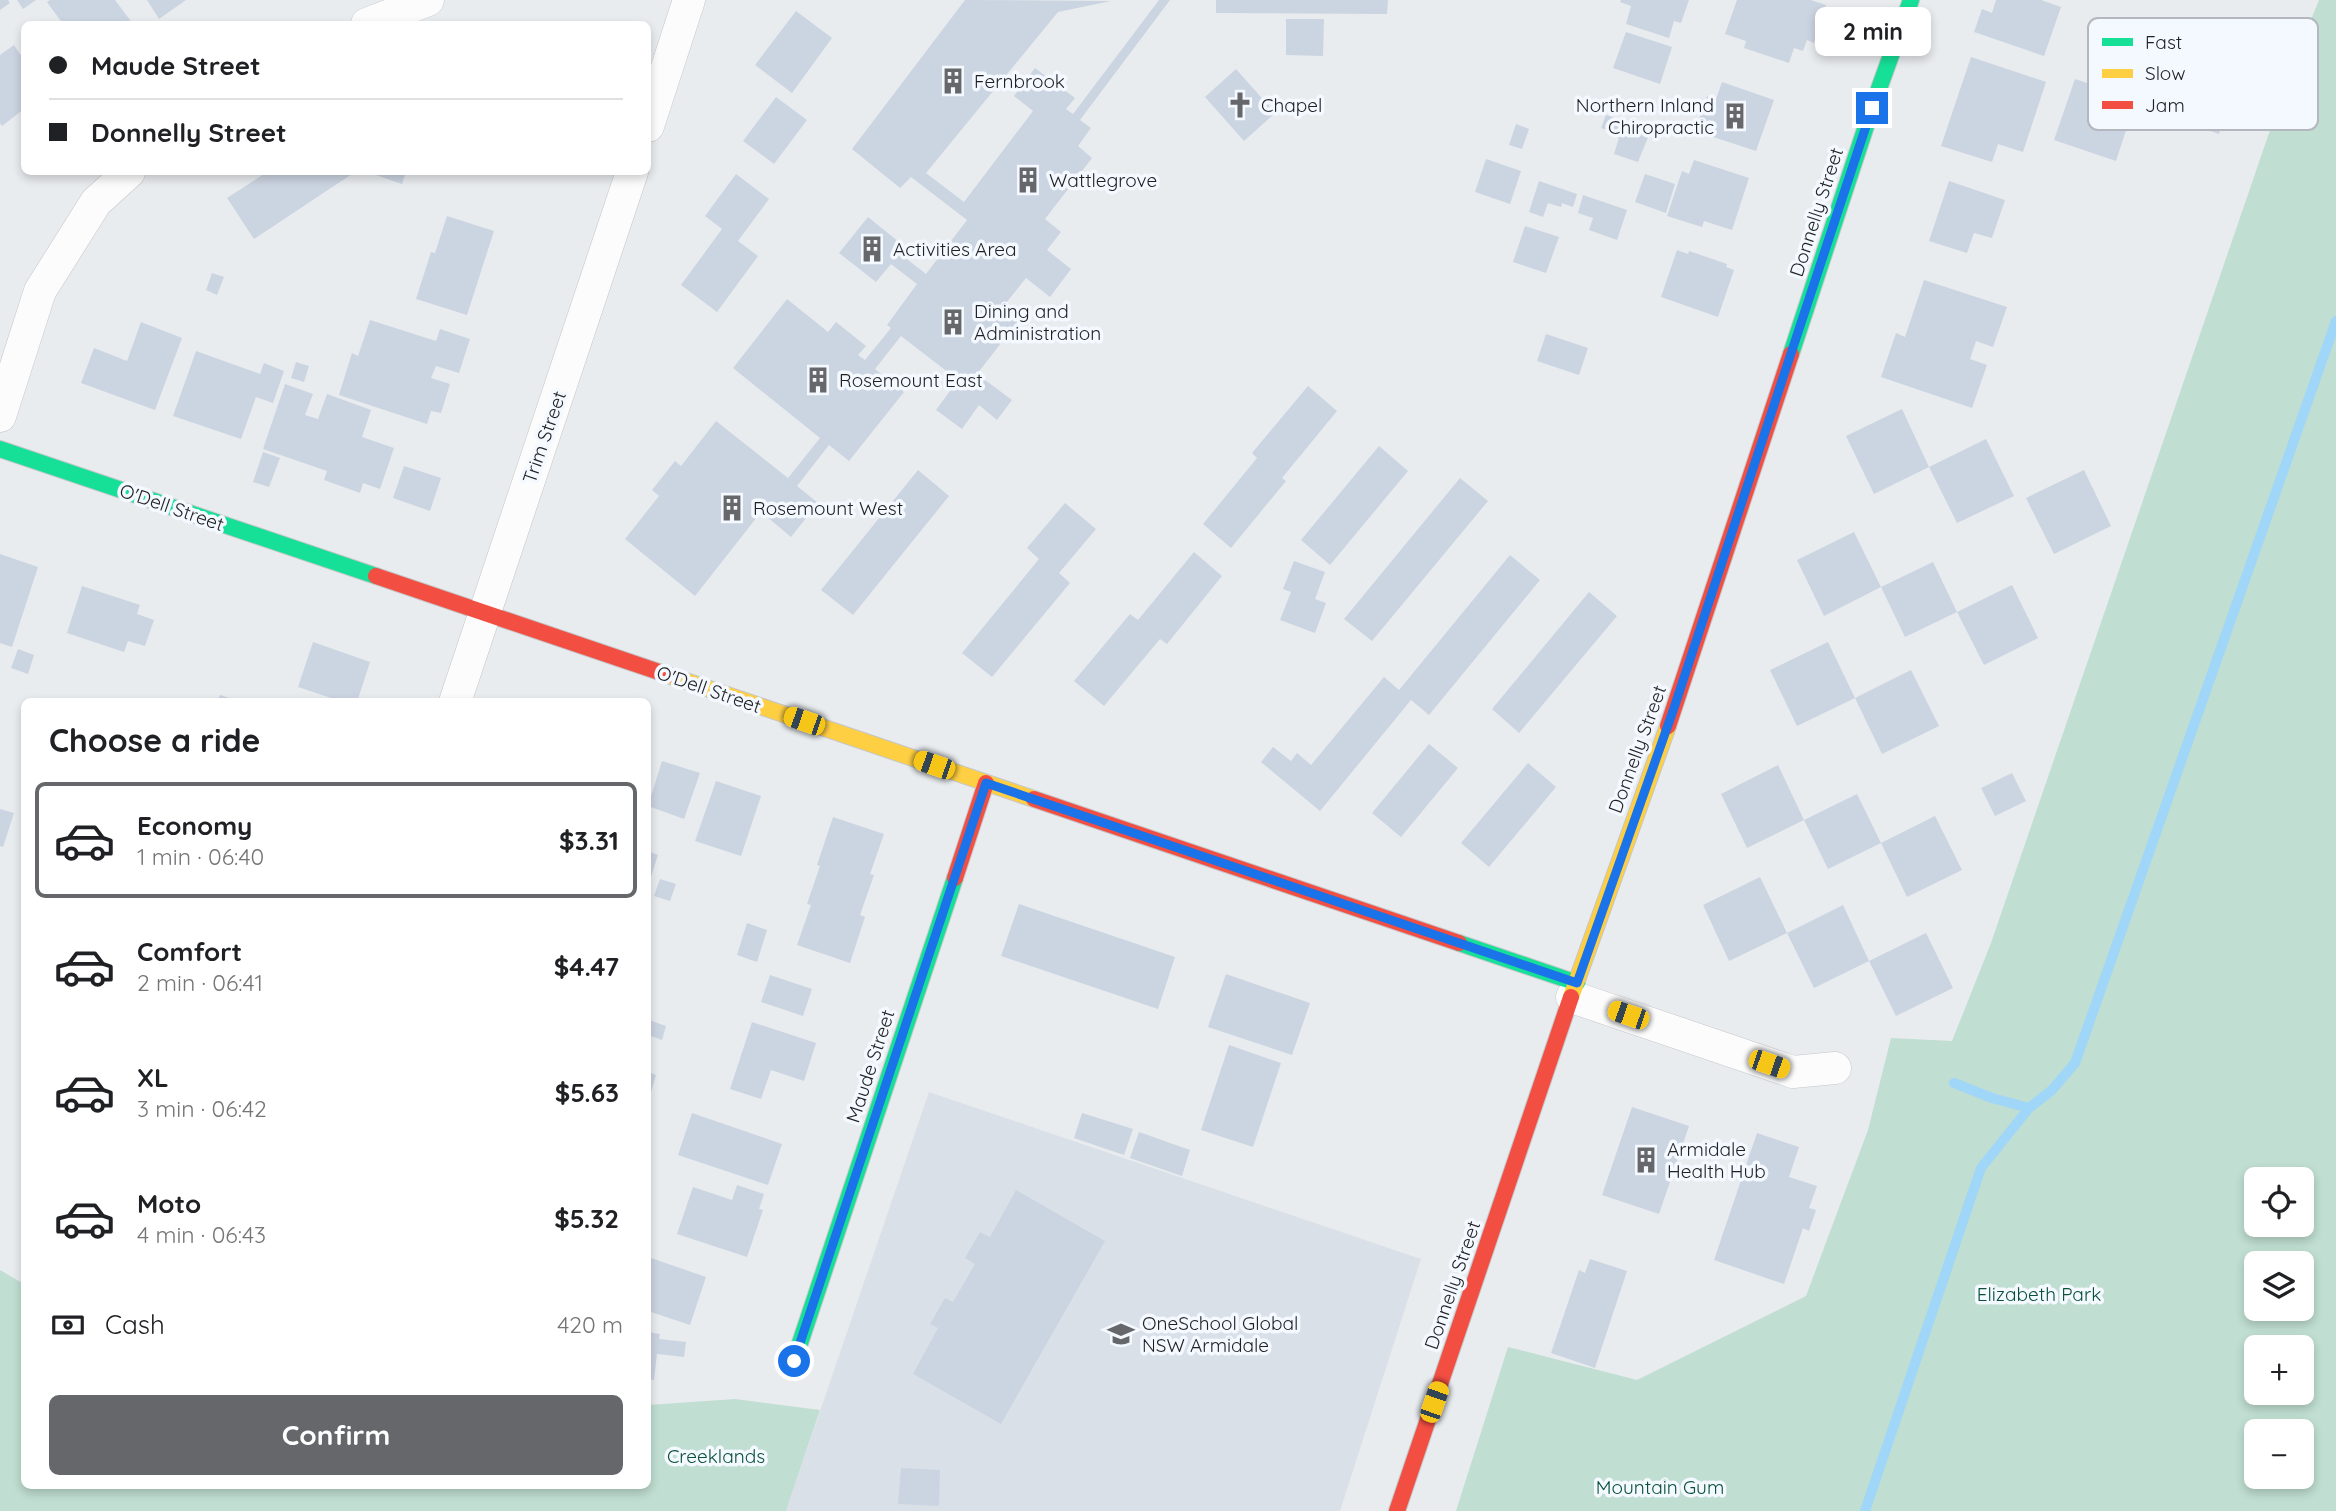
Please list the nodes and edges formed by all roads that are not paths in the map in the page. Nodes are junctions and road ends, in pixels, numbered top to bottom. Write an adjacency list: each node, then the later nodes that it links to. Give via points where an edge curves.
1 (428, 0): 4 (street)
2 (689, 0): 5 (street)
3 (1911, 0): 13 (street, Donnelly Street)
4 (375, 21)
5 (651, 117)
6 (127, 175): 8 (street, via 96,202 40,291)
7 (631, 175): 10 (street, Trim Street)
8 (0, 416)
9 (0, 449): 10 (street, O'Dell Street)
10 (484, 614): 11 (street, Trim Street); 12 (street, O'Dell Street)
11 (456, 698)
12 (986, 783): 13 (street, O'Dell Street); 15 (street, Maude Street)
13 (1575, 990): 14 (street, O'Dell Street, via 1793,1072); 16 (street, Donnelly Street)
14 (1835, 1068)
15 (794, 1361)
16 (1397, 1511)

